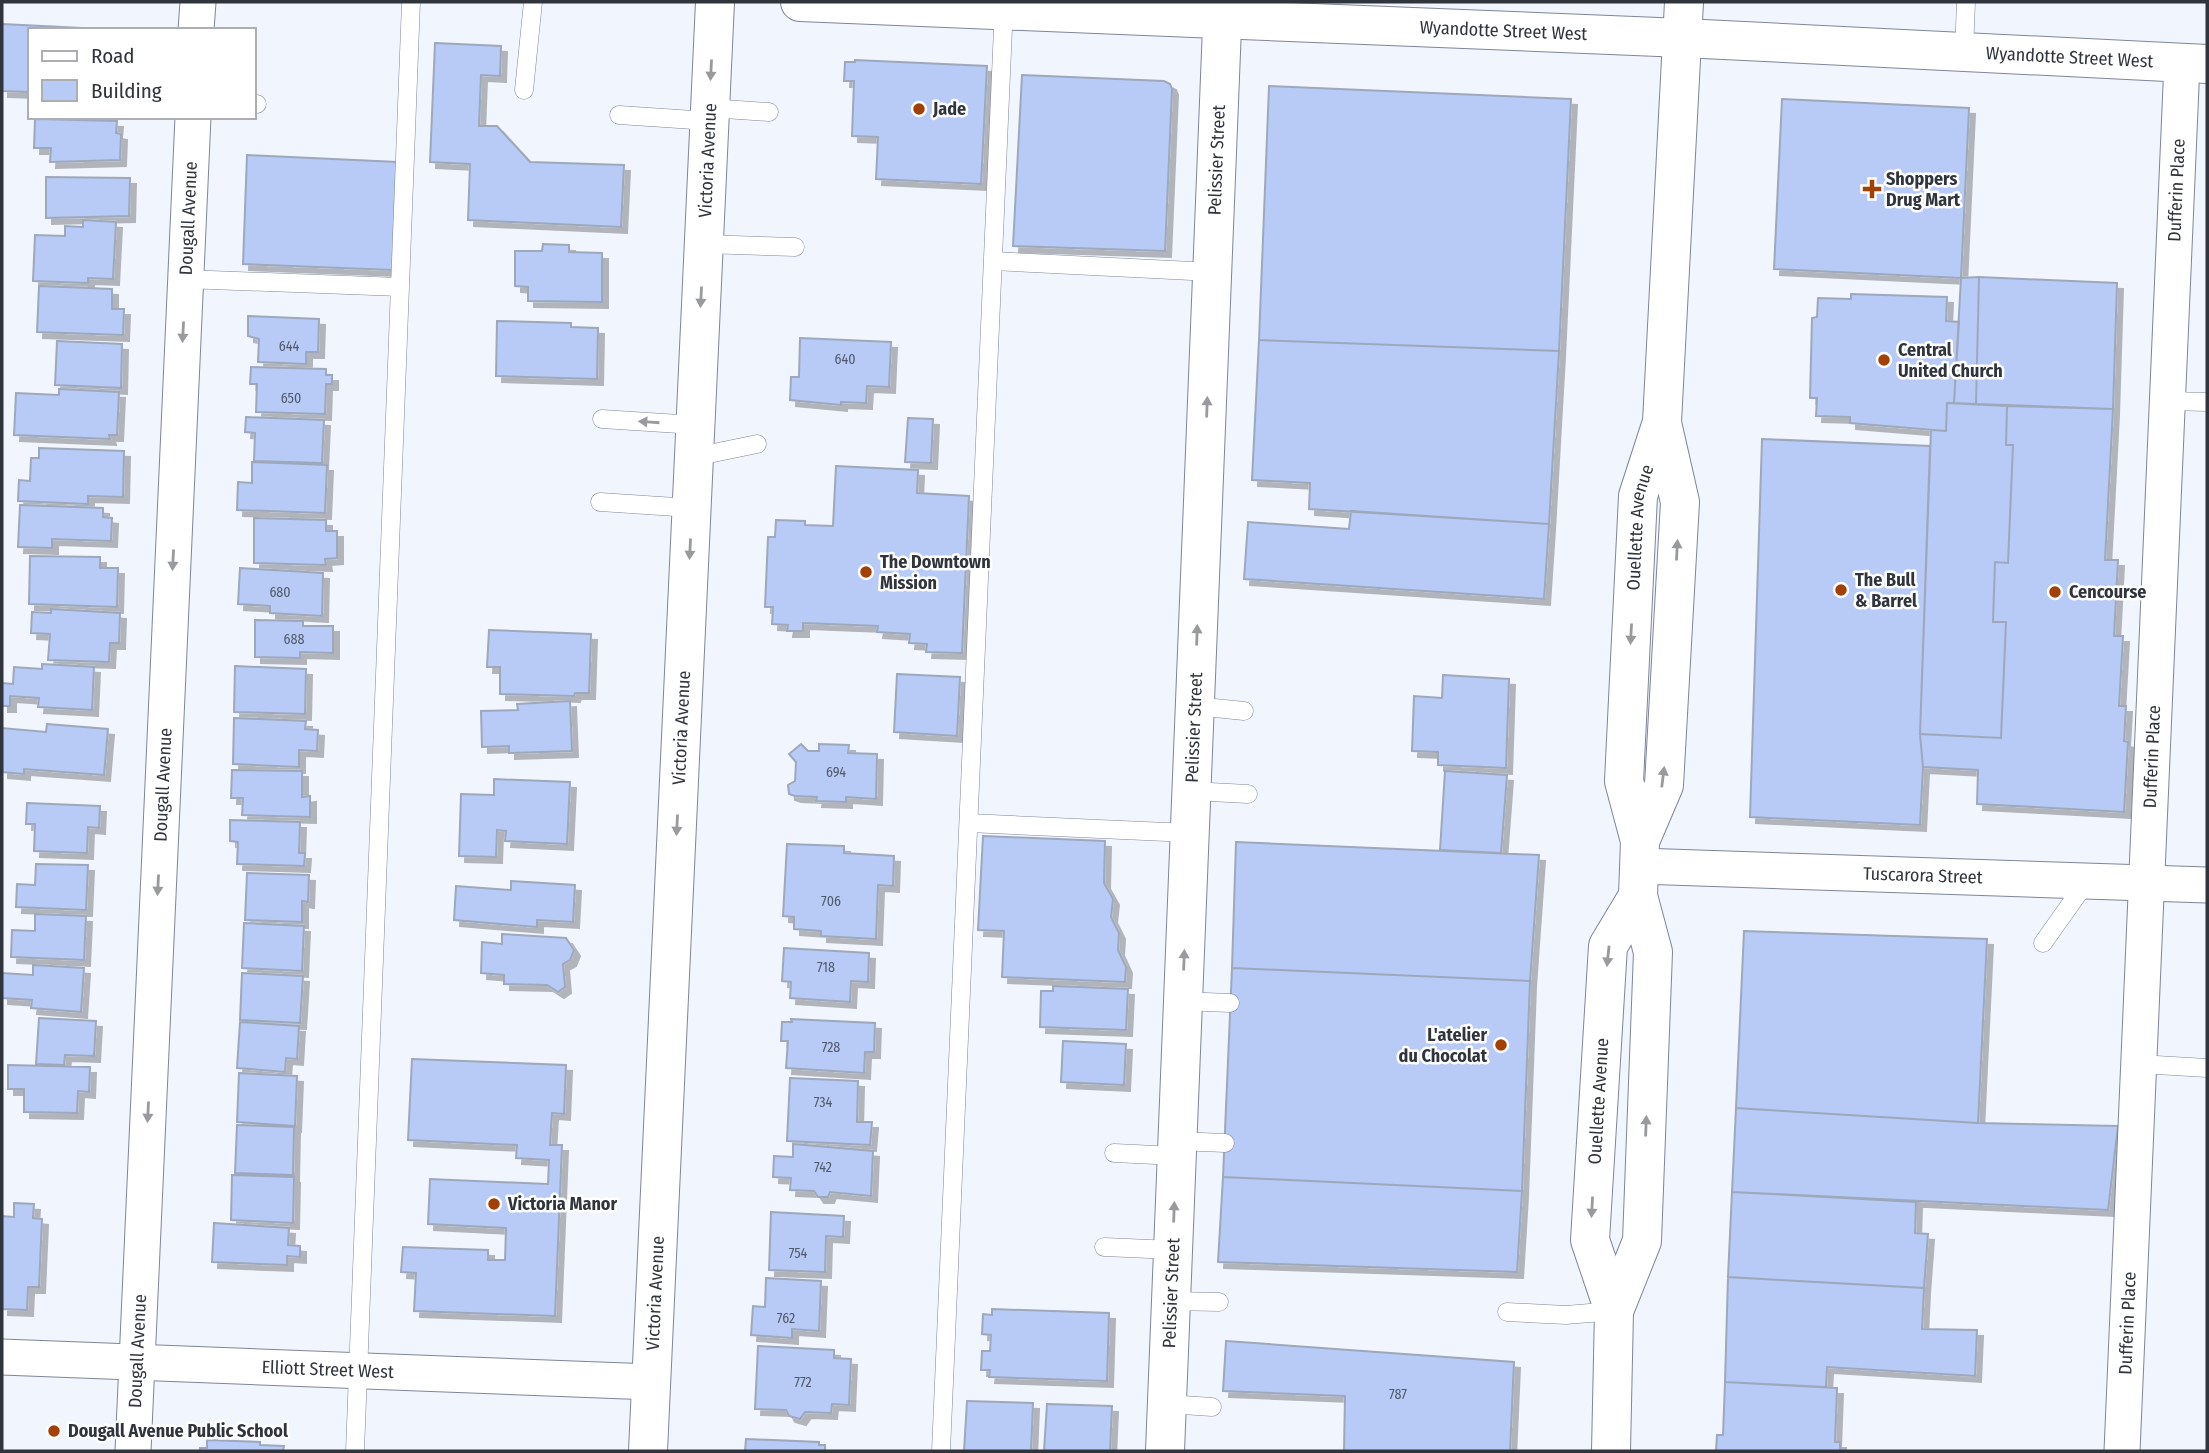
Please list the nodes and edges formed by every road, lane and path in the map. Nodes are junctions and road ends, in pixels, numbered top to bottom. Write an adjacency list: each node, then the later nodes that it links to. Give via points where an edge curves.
1 (198, 2): 10 (street)
2 (411, 2): 23 (lane)
3 (533, 2): 13 (lane)
4 (715, 2): 15 (main road, Victoria Avenue, one-way to 15)
5 (800, 2): 7 (main road, Wyandotte Street West)
6 (1966, 2): 11 (lane)
7 (1004, 6): 8 (main road, Wyandotte Street West); 20 (lane)
8 (1222, 10): 9 (main road, Wyandotte Street West); 21 (main road, Pelissier Street)
9 (1683, 20): 11 (main road, Wyandotte Street West); 37 (main road, Ouellette Avenue, via 1662,422 1680,502 1664,785)
10 (196, 28)
11 (1964, 52): 12 (main road, Wyandotte Street West)
12 (2194, 63): 24 (street, Dufferin Place)
13 (523, 90)
14 (769, 112): 15 (lane)
15 (709, 114): 16 (lane); 18 (main road, Victoria Avenue)
16 (619, 115)
17 (193, 119): 22 (street, Dougall Avenue)
18 (704, 244): 19 (lane); 27 (main road, Victoria Avenue, one-way to 27)
19 (795, 247)
20 (993, 261): 21 (lane); 35 (lane)
21 (1212, 272): 31 (main road, Pelissier Street, one-way to 21)
22 (185, 279): 23 (lane); 56 (street, Dougall Avenue, one-way to 56)
23 (400, 287): 57 (lane)
24 (2168, 401): 25 (lane); 39 (street, Dufferin Place)
25 (2207, 402)
26 (602, 419): 27 (lane, one-way to 26)
27 (694, 441): 28 (lane); 30 (main road, Victoria Avenue)
28 (757, 444)
29 (600, 502): 30 (lane)
30 (691, 508): 58 (main road, Victoria Avenue, one-way to 58)
31 (1195, 706): 32 (lane); 33 (main road, Pelissier Street)
32 (1244, 711)
33 (1191, 791): 34 (lane); 36 (main road, Pelissier Street)
34 (1248, 794)
35 (969, 823): 36 (lane); 64 (lane)
36 (1189, 833): 42 (main road, Pelissier Street, one-way to 36)
37 (1639, 868): 38 (street, Tuscarora Street); 53 (main road, Ouellette Avenue, one-way to 37, via 1642,1241 1653,952); 53 (main road, Ouellette Avenue, one-way to 53, via 1608,946 1590,1240)
38 (2087, 881): 39 (street, Tuscarora Street); 41 (lane)
39 (2148, 883): 40 (street, Tuscarora Street); 44 (street, Dufferin Place)
40 (2207, 885)
41 (2043, 943)
42 (1182, 1001): 43 (lane); 47 (main road, Pelissier Street)
43 (1230, 1003)
44 (2139, 1064): 45 (lane); 67 (street, Dufferin Place)
45 (2207, 1068)
46 (1224, 1143): 47 (lane)
47 (1177, 1148): 48 (lane); 50 (main road, Pelissier Street, one-way to 47)
48 (1114, 1153)
49 (1104, 1247): 50 (lane)
50 (1173, 1250): 51 (main road, Pelissier Street)
51 (1171, 1301): 52 (lane); 59 (main road, Pelissier Street)
52 (1219, 1302)
53 (1614, 1311): 54 (lane, via 1566,1315); 66 (main road, Ouellette Avenue)
54 (1507, 1312)
55 (2, 1357): 56 (street, Elliott Street West)
56 (136, 1362): 57 (street, Elliott Street West); 61 (street, Dougall Avenue)
57 (358, 1371): 58 (street, Elliott Street West); 62 (lane)
58 (652, 1382): 63 (main road, Victoria Avenue)
59 (1167, 1404): 60 (lane); 65 (main road, Pelissier Street)
60 (1212, 1407)
61 (132, 1451)
62 (355, 1451)
63 (649, 1451)
64 (941, 1451)
65 (1165, 1451)
66 (1611, 1451)
67 (2122, 1451)

